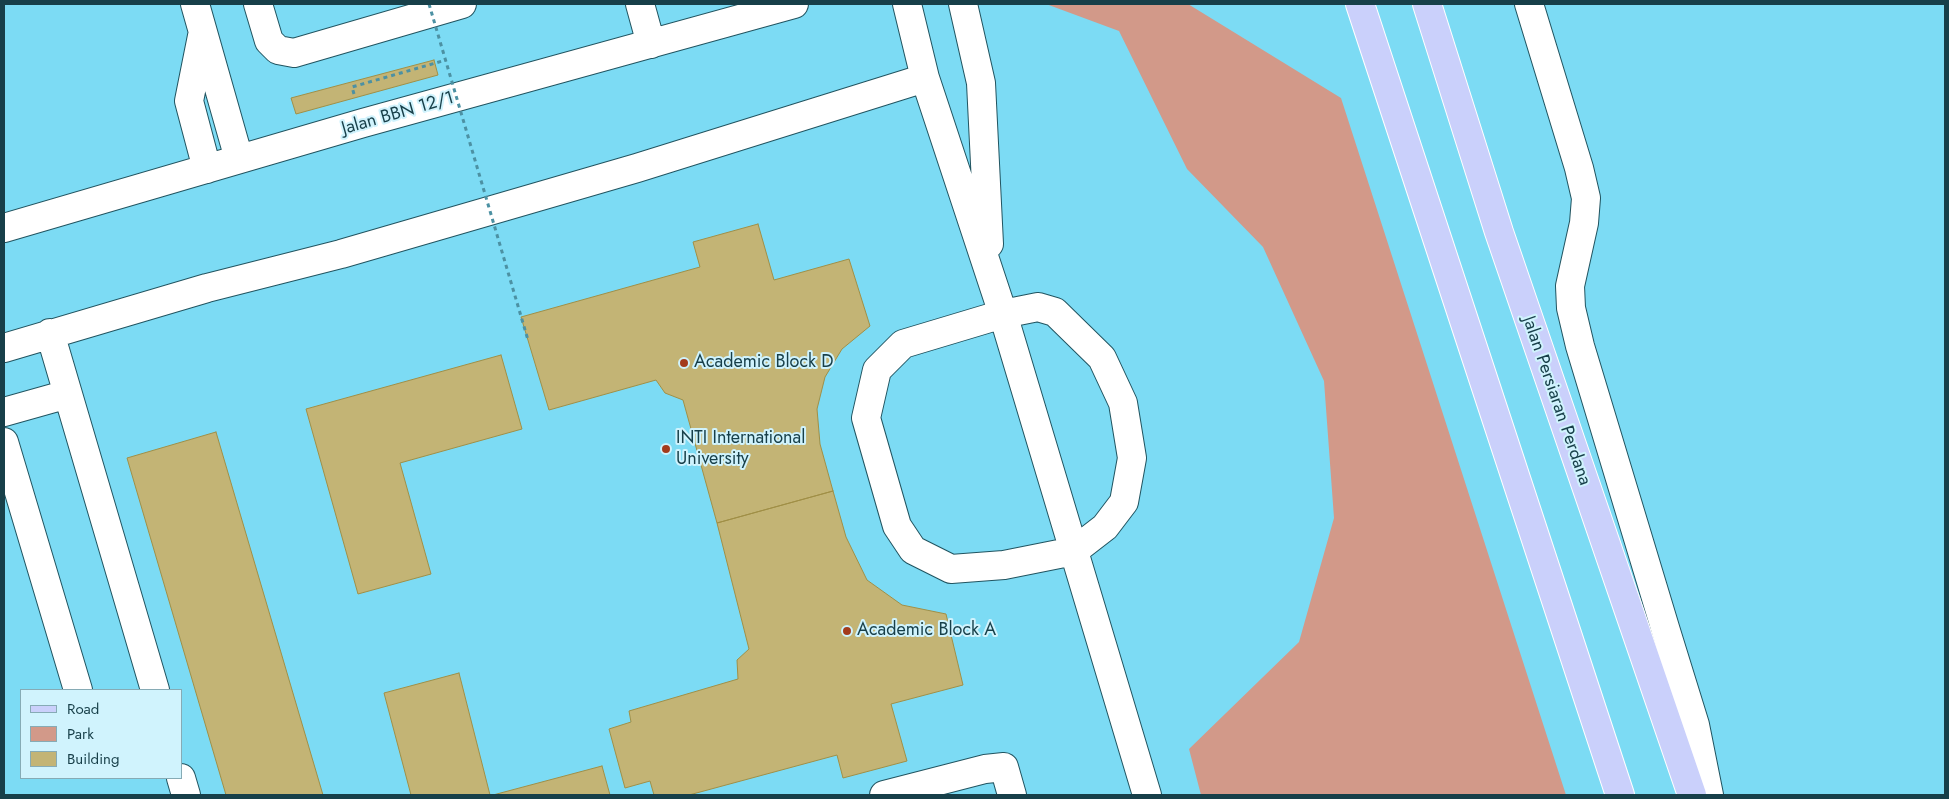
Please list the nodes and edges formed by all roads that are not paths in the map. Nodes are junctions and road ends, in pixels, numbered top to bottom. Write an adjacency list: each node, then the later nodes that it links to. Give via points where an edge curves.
1 (195, 4): 12 (street)
2 (258, 4): 3 (street, via 269,41 278,50 294,53)
3 (462, 4)
4 (640, 4): 13 (street)
5 (794, 4): 13 (street, Jalan BBN 12/1)
6 (907, 4): 14 (street)
7 (962, 4): 19 (street, via 981,83)
8 (1343, 4): 15 (main road)
9 (1360, 4): 15 (main road)
10 (1427, 4): 35 (main road, Jalan Persiaran Perdana, via 1499,232)
11 (1530, 4): 36 (street, via 1586,198 1584,224 1570,286 1571,308 1696,725)
12 (202, 32): 16 (street); 17 (street, via 189,102)
13 (651, 44): 16 (street, Jalan BBN 12/1)
14 (925, 78): 19 (street); 21 (street, via 618,174)
15 (1390, 96): 34 (main road)
16 (239, 159): 17 (street, Jalan BBN 12/1)
17 (207, 169): 18 (street, Jalan BBN 12/1)
18 (4, 228)
19 (990, 276): 20 (street)
20 (1003, 314): 26 (street); 26 (street, via 1038,307 1055,312 1102,358 1123,402 1132,458 1124,502 1105,528); 26 (street, via 903,344 877,370 866,418 897,526 913,550 951,570 1004,565)
21 (50, 333): 22 (street); 23 (street)
22 (4, 348)
23 (68, 394): 24 (street); 28 (street)
24 (4, 412)
25 (4, 442): 27 (street)
26 (1074, 551): 33 (street)
27 (78, 689)
28 (155, 689)
29 (181, 779): 30 (street)
30 (186, 795)
31 (884, 795): 32 (street, via 985,768 1004,768)
32 (1012, 795)
33 (1147, 795)
34 (1620, 795)
35 (1692, 795)
36 (1709, 795)

